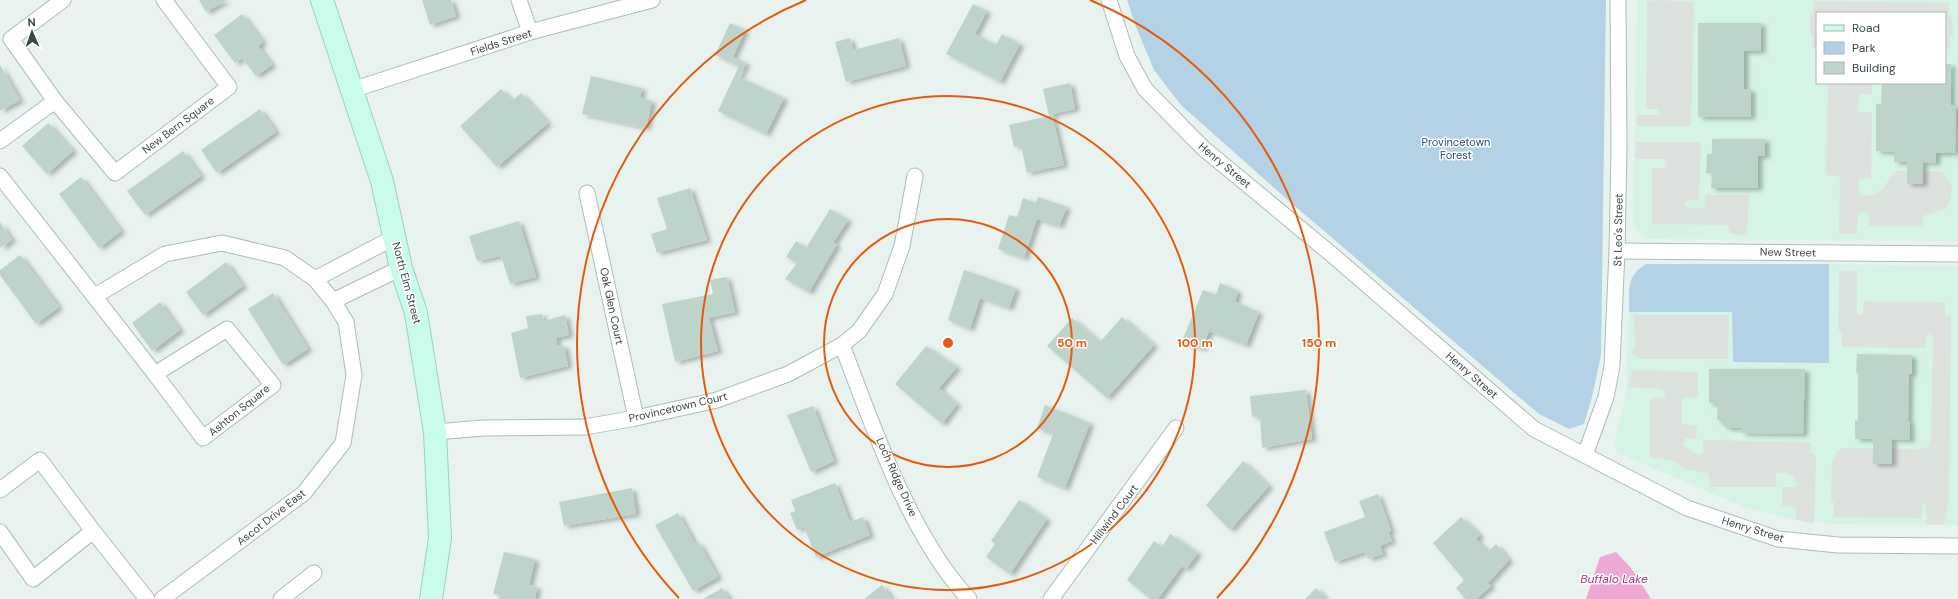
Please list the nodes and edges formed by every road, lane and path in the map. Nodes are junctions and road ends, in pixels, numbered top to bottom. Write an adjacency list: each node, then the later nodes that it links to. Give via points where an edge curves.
1 (63, 0): 10 (street, New Bern Square, via 11,39)
2 (164, 0): 10 (street, New Bern Square, via 229,87 115,173)
3 (322, 0): 9 (main road, North Elm Street)
4 (519, 0): 8 (street)
5 (652, 0): 8 (street, Fields Street)
6 (1109, 0): 27 (street, Henry Street, via 1127,56 1145,88 1203,148 1336,258 1534,429)
7 (1618, 0): 16 (street, St Leo's Street)
8 (530, 32): 9 (street, Fields Street)
9 (352, 90): 15 (main road, North Elm Street, via 382,181)
10 (55, 101): 11 (street)
11 (0, 141)
12 (0, 176): 20 (street, Ashton Square)
13 (915, 176): 22 (street, Provincetown Court, via 902,246 885,294 859,331)
14 (587, 193): 24 (street, Oak Glen Court)
15 (395, 237): 18 (main road, North Elm Street); 19 (street)
16 (1618, 251): 17 (street, New Street); 27 (street, St Leo's Street, via 1611,378)
17 (1958, 254)
18 (401, 268): 21 (street); 26 (main road, North Elm Street, via 416,313)
19 (315, 278): 20 (street, Ascot Drive East, via 285,258 222,243 165,254); 21 (street, Ascot Drive East)
20 (96, 296): 23 (street, Ashton Square)
21 (333, 301): 34 (street, Ascot Drive East, via 346,322 354,375 343,443 304,493)
22 (842, 345): 24 (street, Provincetown Court, via 788,374 717,400); 37 (street, Loch Ridge Drive, via 896,479 928,544 958,588)
23 (155, 374): 23 (street, Ashton Square, via 228,329 273,385 203,438)
24 (636, 418): 26 (street, Provincetown Court, via 585,427 483,428)
25 (1176, 428): 38 (street, Hillwind Court)
26 (435, 432): 36 (main road, North Elm Street, via 440,538)
27 (1585, 454): 31 (street, Henry Street, via 1687,508 1778,539 1838,545)
28 (0, 490): 29 (street, via 40,460)
29 (93, 531): 30 (street, via 33,578); 33 (street)
30 (0, 532)
31 (1958, 546)
32 (314, 573): 35 (street)
33 (147, 599)
34 (162, 599)
35 (281, 599)
36 (431, 599)
37 (969, 599)
38 (1051, 599)

